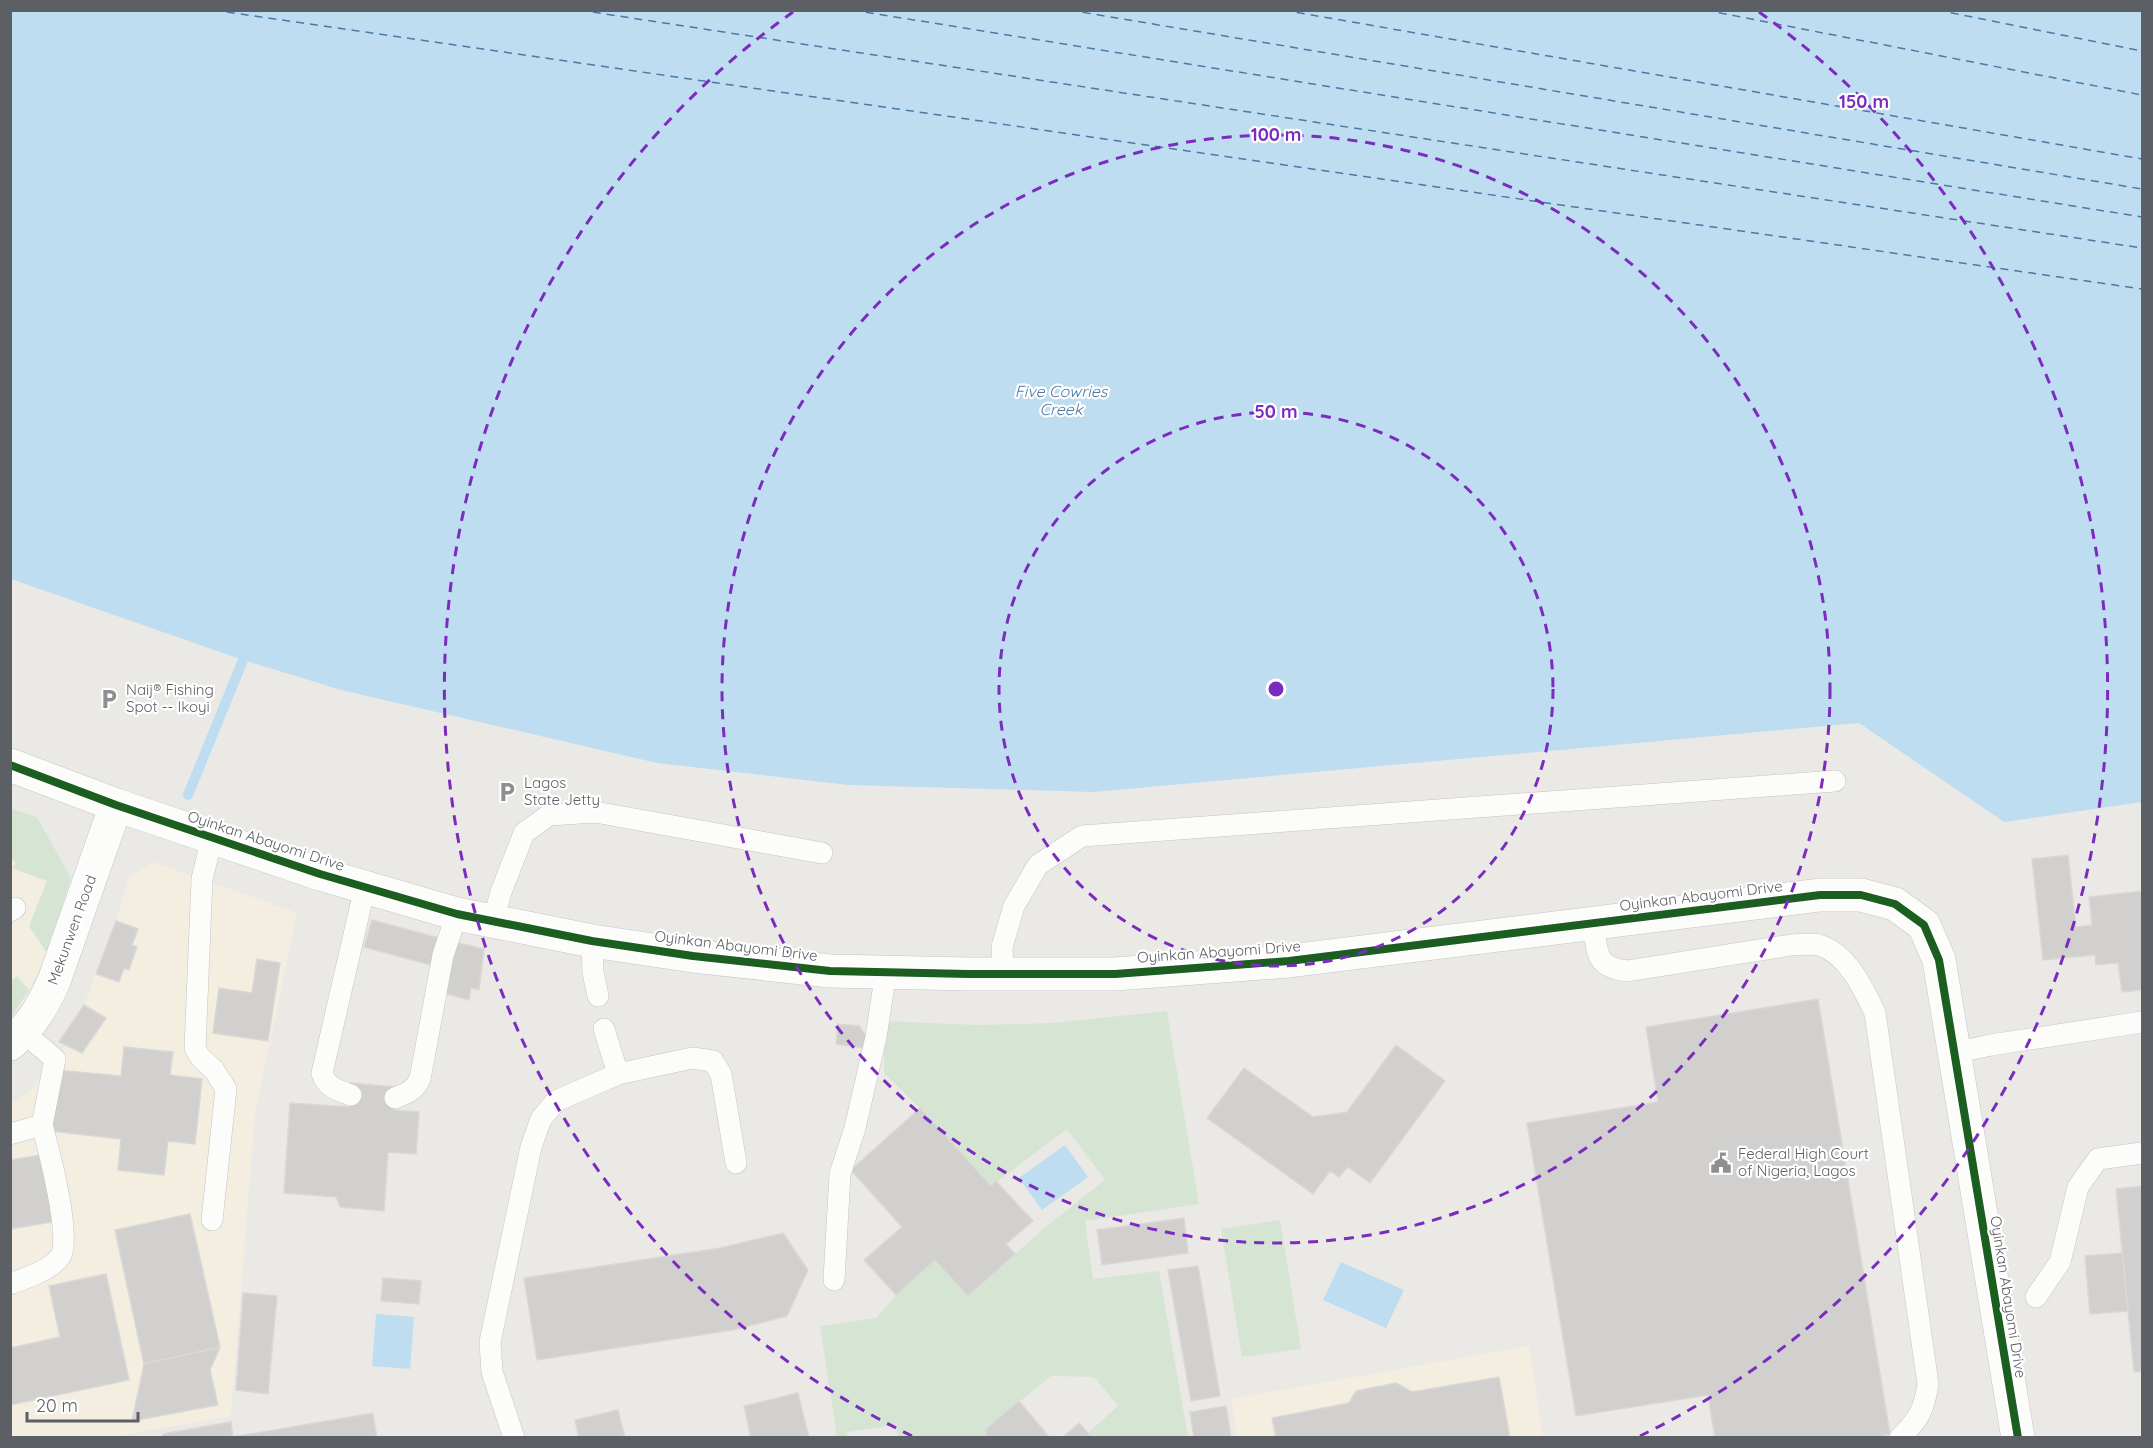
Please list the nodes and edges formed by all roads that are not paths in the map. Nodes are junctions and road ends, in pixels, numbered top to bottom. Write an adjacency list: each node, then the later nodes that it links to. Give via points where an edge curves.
1 (10, 765): 3 (street, Oyinkan Abayomi Drive)
2 (1835, 781): 12 (lane, via 1082,836 1038,866 1014,906 1002,947)
3 (116, 806): 4 (street, Oyinkan Abayomi Drive); 16 (street, Mekunwen Road, via 54,981 42,1008)
4 (212, 838): 6 (street, Oyinkan Abayomi Drive); 25 (lane, via 202,879 195,1048 226,1089)
5 (822, 853): 8 (lane, via 595,812 549,815 524,833)
6 (365, 887): 7 (street, Oyinkan Abayomi Drive); 19 (lane, via 322,1073 331,1087)
7 (457, 914): 8 (street, Oyinkan Abayomi Drive); 20 (lane, via 443,955 420,1079 411,1092)
8 (493, 922): 10 (street, Oyinkan Abayomi Drive)
9 (1593, 924): 12 (street, Oyinkan Abayomi Drive, via 1288,961 1115,974); 17 (street, Oyinkan Abayomi Drive, via 1820,895 1861,895 1895,904 1924,925 1939,960); 30 (lane, via 1599,957 1611,969 1818,944 1836,953 1862,986 1875,1013 1928,1384 1925,1404 1916,1422)
10 (592, 941): 11 (street, Oyinkan Abayomi Drive, via 830,971); 13 (lane)
11 (886, 972): 12 (street, Oyinkan Abayomi Drive); 26 (lane, via 876,1037 840,1174)
12 (1003, 974)
13 (598, 996)
14 (2142, 1022): 17 (lane)
15 (604, 1029): 18 (lane)
16 (17, 1038): 21 (lane, via 55,1059)
17 (1954, 1053): 31 (street, Oyinkan Abayomi Drive)
18 (618, 1074): 24 (lane, via 692,1058 713,1061 721,1074); 29 (lane, via 556,1101 540,1119 531,1147 490,1342 492,1372)
19 (351, 1095)
20 (395, 1098)
21 (42, 1125): 22 (lane); 27 (lane, via 53,1165 65,1241 62,1256 48,1268)
22 (10, 1134)
23 (2142, 1153): 28 (lane, via 2098,1159 2079,1187 2060,1262)
24 (736, 1162)
25 (212, 1220)
26 (834, 1280)
27 (10, 1284)
28 (2036, 1297)
29 (514, 1437)
30 (1900, 1437)
31 (2018, 1437)

